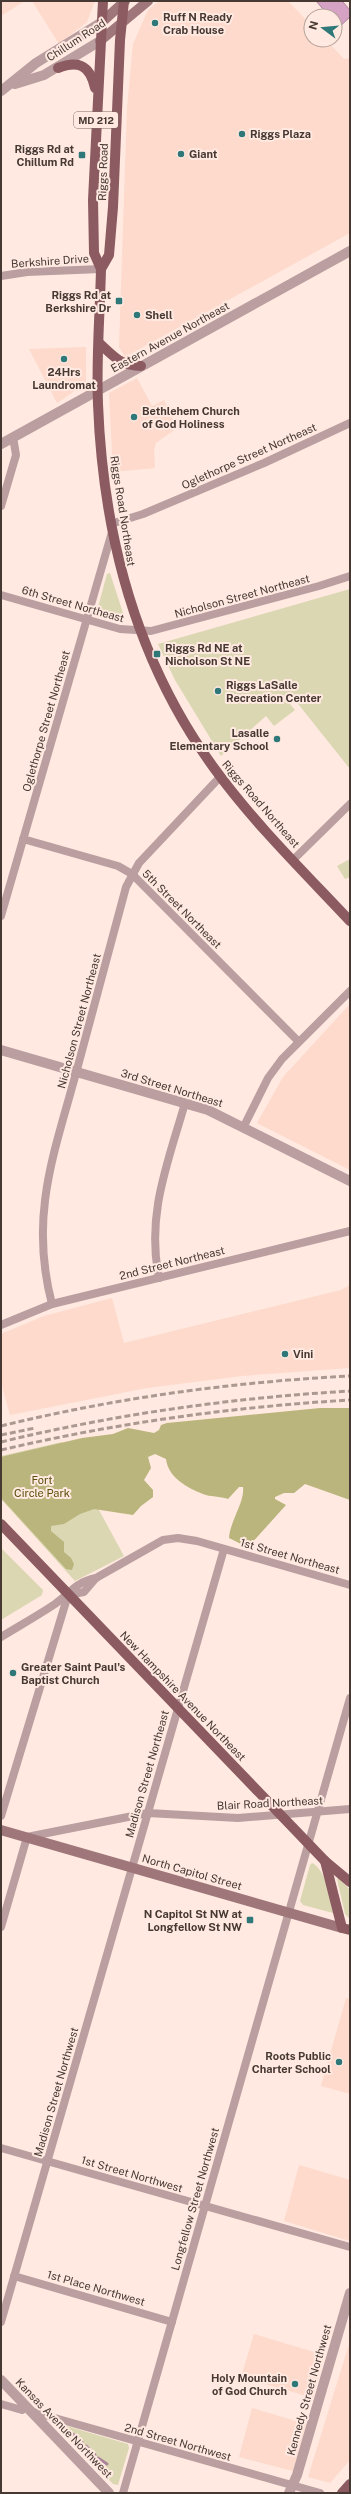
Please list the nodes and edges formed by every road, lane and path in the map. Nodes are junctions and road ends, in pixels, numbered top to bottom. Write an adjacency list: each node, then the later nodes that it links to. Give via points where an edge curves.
1 (102, 1): 4 (main road, Riggs Road / MD 212)
2 (125, 1): 4 (main road, Chillum Road); 5 (main road, Riggs Road / MD 212)
3 (148, 1): 5 (main road, Chillum Road)
4 (102, 22): 6 (main road, Riggs Road / MD 212); 8 (street, Chillum Road, via 36,63)
5 (122, 24): 6 (main road, Chillum Road); 11 (main road, Riggs Road / MD 212, via 109,255)
6 (100, 42): 7 (street, Chillum Road); 9 (main road, Riggs Road / MD 212)
7 (58, 68): 8 (street, Chillum Road); 9 (main road, via 68,64 81,65 93,80)
8 (5, 88)
9 (97, 98): 11 (main road, Riggs Road / MD 212, via 93,200 94,253)
10 (350, 251): 14 (street, Eastern Avenue Northeast)
11 (100, 269): 12 (street, Berkshire Drive, via 27,272); 13 (main road, Riggs Road / MD 212)
12 (1, 276)
13 (98, 344): 14 (main road, via 119,362 128,366); 15 (main road, Riggs Road / MD 212)
14 (141, 366): 15 (street, Eastern Avenue Northeast)
15 (98, 390): 17 (street, Eastern Avenue Northeast); 20 (main road, Riggs Road Northeast, via 101,444)
16 (350, 422): 20 (street, Oglethorpe Street Northeast, via 264,463)
17 (13, 437): 18 (street, Eastern Avenue Northeast); 19 (street, via 16,455)
18 (1, 444)
19 (1, 506)
20 (112, 528): 23 (street, Oglethorpe Street Northeast); 24 (main road, Riggs Road Northeast, via 120,571)
21 (350, 576): 24 (street, Nicholson Street Northeast, via 205,618 157,630)
22 (1, 595): 23 (street, 6th Street Northeast)
23 (87, 619): 24 (street, 6th Street Northeast, via 120,629); 27 (street, Oglethorpe Street Northeast)
24 (140, 631): 25 (main road, Riggs Road Northeast, via 179,714)
25 (220, 777): 28 (main road, Riggs Road Northeast); 29 (street, Nicholson Street Northeast, via 139,863)
26 (350, 804): 28 (street)
27 (23, 839): 29 (street, 5th Street Northeast, via 118,866); 30 (street, Oglethorpe Street Northeast)
28 (293, 860): 31 (main road, Riggs Road Northeast)
29 (132, 874): 33 (street, 5th Street Northeast); 35 (street, Nicholson Street Northeast, via 126,887)
30 (1, 916)
31 (350, 921)
32 (350, 991): 33 (street)
33 (298, 1041): 37 (street, via 268,1078)
34 (1, 1050): 35 (street, 3rd Street Northeast)
35 (77, 1072): 36 (street, 3rd Street Northeast); 41 (street, Nicholson Street Northeast, via 48,1173 43,1206 42,1256)
36 (185, 1103): 37 (street, 3rd Street Northeast, via 219,1114); 40 (street, via 156,1205 154,1243)
37 (244, 1126): 38 (street, 3rd Street Northeast)
38 (350, 1181)
39 (350, 1231): 40 (street, 2nd Street Northeast)
40 (159, 1278): 41 (street, 2nd Street Northeast)
41 (52, 1304): 42 (street, 2nd Street Northeast)
42 (1, 1325)
43 (1, 1524): 46 (main road, New Hampshire Avenue Northeast)
44 (224, 1549): 45 (street, 1st Street Northeast); 46 (street, 1st Street Northeast, via 184,1538 168,1539 96,1578 84,1592); 49 (street, Madison Street Northeast)
45 (350, 1585)
46 (68, 1595): 47 (street, 1st Street Northeast); 49 (main road, New Hampshire Avenue Northeast); 54 (street)
47 (1, 1637)
48 (350, 1698): 51 (street, Longfellow Street Northwest)
49 (178, 1708): 52 (street, Madison Street Northeast); 53 (main road, New Hampshire Avenue Northeast)
50 (350, 1808): 51 (street, Blair Road Northeast)
51 (318, 1811): 53 (street, Blair Road Northeast); 57 (street, Longfellow Street Northwest)
52 (148, 1813): 53 (street, Blair Road Northeast, via 221,1818); 56 (street, Blair Road Northeast); 59 (street, Madison Street Northeast)
53 (280, 1814): 57 (main road, New Hampshire Avenue Northeast)
54 (1, 1816)
55 (1, 1830): 56 (main road, North Capitol Street)
56 (27, 1837): 59 (main road, North Capitol Street); 62 (street)
57 (309, 1843): 58 (main road, New Hampshire Avenue Northeast); 61 (street, Longfellow Street Northwest)
58 (325, 1861): 60 (main road, New Hampshire Avenue Northeast); 63 (main road)
59 (132, 1867): 61 (main road, North Capitol Street); 65 (street, Madison Street Northwest)
60 (350, 1882)
61 (289, 1912): 63 (main road, North Capitol Street); 66 (street, Longfellow Street Northwest)
62 (1, 1927)
63 (346, 1929)
64 (1, 2148): 65 (street, 1st Street Northwest)
65 (47, 2161): 66 (street, 1st Street Northwest); 68 (street, Madison Street Northwest)
66 (205, 2206): 67 (street, 1st Street Northwest); 71 (street, Longfellow Street Northwest)
67 (350, 2248)
68 (14, 2276): 70 (street, Madison Street Northwest); 71 (street, 1st Place Northwest)
69 (350, 2293): 78 (street, Kennedy Street Northwest)
70 (1, 2322)
71 (172, 2322): 76 (street, Longfellow Street Northwest)
72 (1, 2380): 75 (street, Kansas Avenue Northwest)
73 (1, 2389): 75 (street, Kansas Avenue Northwest)
74 (1, 2404): 75 (street, 2nd Street Northwest)
75 (26, 2410): 76 (street, 2nd Street Northwest); 79 (street, Kansas Avenue Northwest); 80 (street, Kansas Avenue Northwest)
76 (137, 2442): 78 (street, 2nd Street Northwest); 81 (street, Longfellow Street Northwest)
77 (350, 2484): 83 (main road)
78 (291, 2489): 82 (street, 2nd Street Northwest)
79 (101, 2493)
80 (109, 2493)
81 (123, 2493)
82 (320, 2493)
83 (342, 2493)

